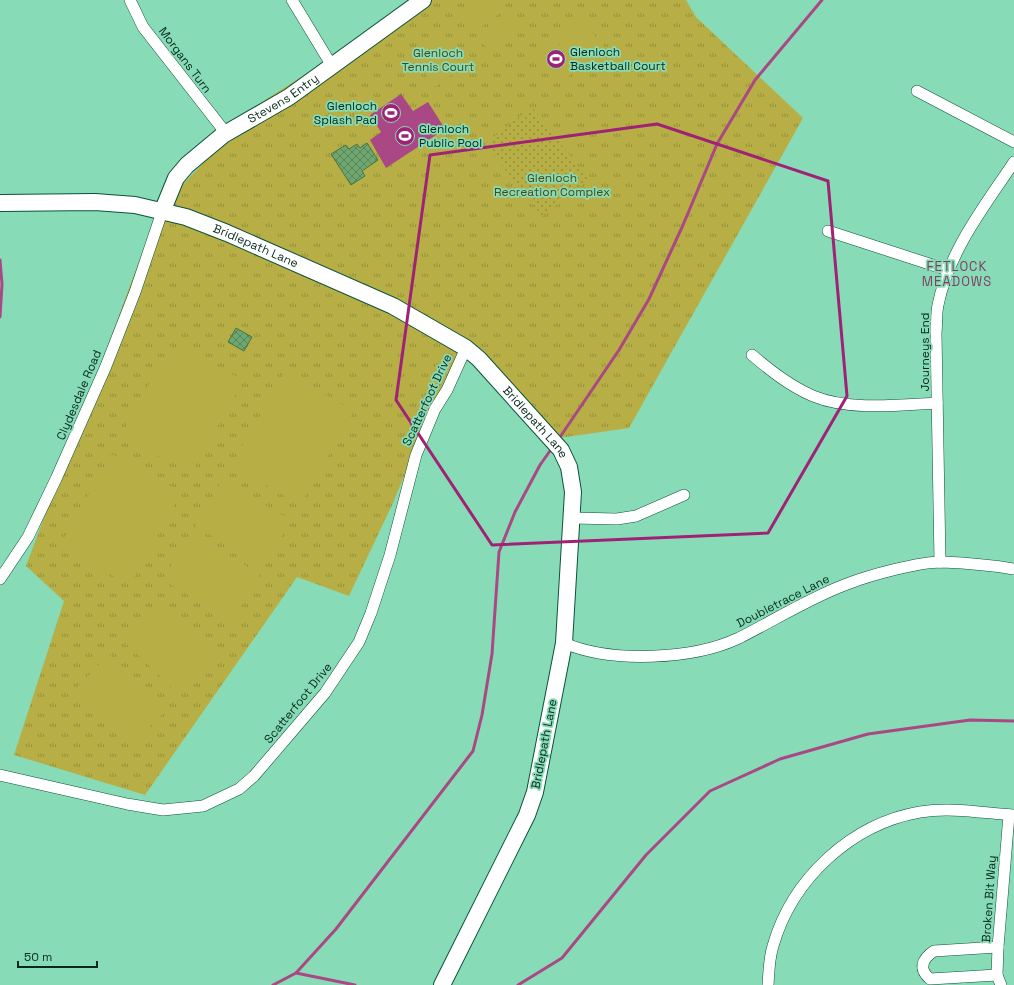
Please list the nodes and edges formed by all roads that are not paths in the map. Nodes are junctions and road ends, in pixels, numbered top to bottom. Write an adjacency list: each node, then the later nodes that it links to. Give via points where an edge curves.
1 (130, 0): 6 (street, Morgans Turn, via 143,27)
2 (292, 0): 4 (street)
3 (423, 0): 4 (street, Stevens Entry)
4 (332, 66): 6 (street, Stevens Entry, via 289,97)
5 (917, 91): 7 (street)
6 (225, 132): 10 (street, Stevens Entry, via 176,178)
7 (1014, 142)
8 (1014, 162): 12 (street, Journeys End, via 965,236)
9 (0, 203): 10 (street, Bridlepath Lane, via 95,202 135,205)
10 (162, 212): 13 (street, Bridlepath Lane, via 186,217 227,233 359,290 393,306); 20 (street, Clydesdale Road, via 135,292 72,444 28,537)
11 (828, 231): 12 (street)
12 (948, 270): 15 (street, Journeys End, via 938,306)
13 (466, 348): 17 (street, Bridlepath Lane, via 554,440 569,468 573,492); 22 (street, Scatterfoot Drive, via 447,390 435,409 416,455 390,555 359,642 325,693 240,789 203,806 163,810)
14 (752, 355): 15 (street, via 785,381 825,400 846,405)
15 (937, 403): 18 (street, Journeys End)
16 (684, 495): 17 (street, via 636,516 617,519)
17 (572, 518): 21 (street, Bridlepath Lane)
18 (940, 562): 19 (street, Doubletrace Lane); 21 (street, Doubletrace Lane, via 879,574 849,583 819,595 737,638 690,651 651,656 619,656 588,651)
19 (1014, 569)
20 (0, 579)
21 (564, 643): 26 (street, Bridlepath Lane, via 539,773 527,815)
22 (0, 775)
23 (1012, 815): 24 (street, Broken Bit Way); 27 (street, via 951,810 920,812 875,828 841,848 812,873 787,909 772,947)
24 (998, 947): 25 (street, Broken Bit Way); 25 (street, via 934,951 926,956 923,964 925,974 930,979)
25 (999, 980)
26 (442, 985)
27 (768, 985)

